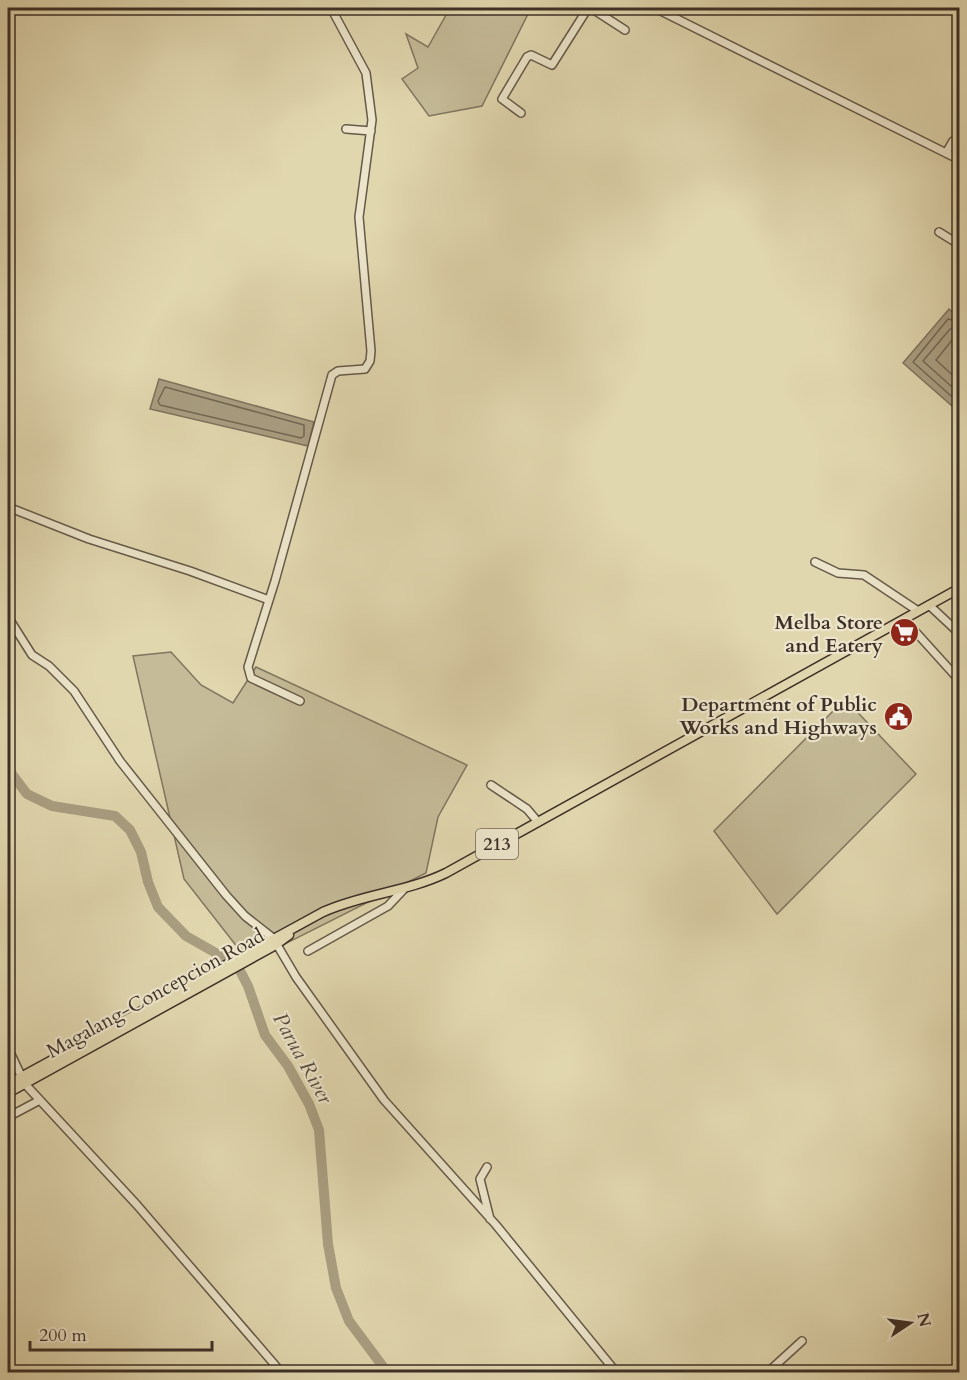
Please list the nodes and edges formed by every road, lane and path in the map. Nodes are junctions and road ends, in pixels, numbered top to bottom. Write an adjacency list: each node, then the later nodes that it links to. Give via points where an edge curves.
1 (331, 8): 7 (street, via 366,73)
2 (590, 8): 4 (street); 5 (street, via 552,65 527,57 502,99)
3 (655, 8): 9 (street)
4 (625, 30)
5 (521, 113)
6 (346, 129): 7 (street)
7 (371, 131): 16 (street, via 358,217 370,361 365,369 332,375)
8 (953, 141): 9 (street)
9 (946, 153): 10 (street)
10 (960, 160)
11 (939, 232): 12 (street)
12 (960, 245)
13 (8, 507): 16 (street)
14 (815, 562): 18 (street, via 838,573 864,575)
15 (960, 588): 17 (main road, Magalang-Concepcion Road / 213)
16 (269, 600): 23 (street, via 248,674 260,684)
17 (929, 605): 18 (main road, Magalang-Concepcion Road / 213); 21 (street)
18 (918, 611): 20 (main road, Magalang-Concepcion Road / 213)
19 (8, 617): 27 (street, via 28,651 74,691 120,761 226,895)
20 (904, 619): 22 (street); 25 (main road, Magalang-Concepcion Road / 213)
21 (960, 634)
22 (960, 681)
23 (300, 701)
24 (491, 785): 25 (street, via 527,809)
25 (538, 822): 26 (main road, Magalang-Concepcion Road / 213, via 438,877)
26 (404, 889): 27 (main road, Magalang-Concepcion Road / 213, via 341,904); 28 (street, via 388,906)
27 (274, 942): 30 (main road, Magalang-Concepcion Road / 213); 36 (street, via 384,1100)
28 (308, 951)
29 (8, 1048): 30 (street)
30 (25, 1080): 31 (main road, Magalang-Concepcion Road / 213); 32 (main road, Magalang-Concepcion Road / 213); 33 (street)
31 (8, 1084)
32 (8, 1093)
33 (40, 1100): 34 (street); 38 (street)
34 (8, 1117)
35 (487, 1167): 36 (street, via 480,1179)
36 (490, 1219): 39 (street)
37 (802, 1341): 40 (street)
38 (281, 1372)
39 (616, 1372)
40 (768, 1372)

